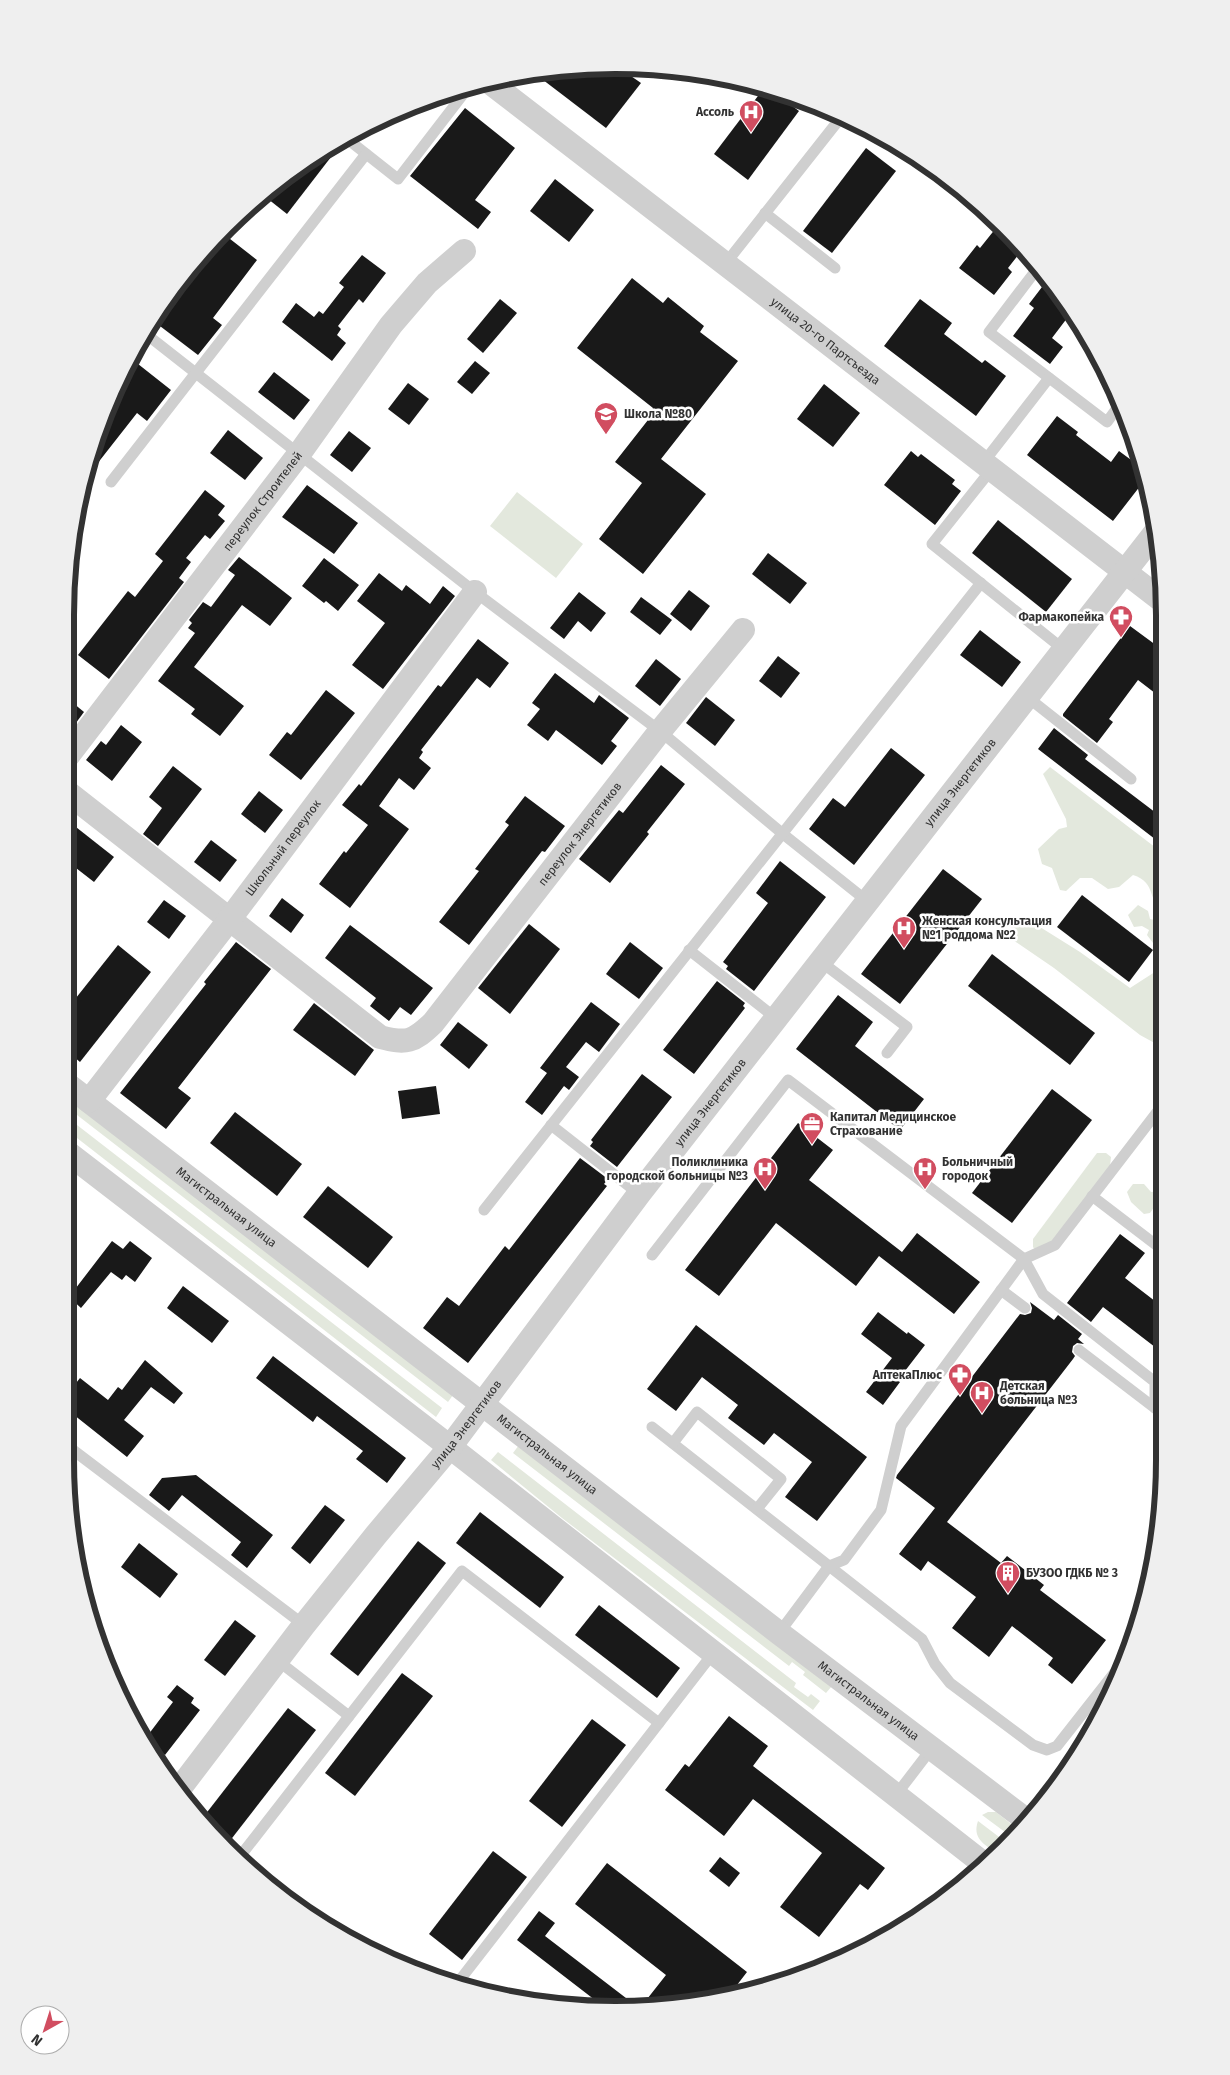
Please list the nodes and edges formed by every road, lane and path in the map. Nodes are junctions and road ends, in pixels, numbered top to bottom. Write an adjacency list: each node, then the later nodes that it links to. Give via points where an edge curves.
1 (495, 87): 8 (street, улица 20-го Партсъезда)
2 (462, 96): 5 (lane, via 398,179)
3 (837, 122): 6 (lane)
4 (351, 142): 5 (lane)
5 (366, 154): 12 (lane)
6 (765, 213): 8 (lane); 9 (lane)
7 (464, 251): 15 (street, переулок Строителей, via 427,282 391,325)
8 (726, 263): 16 (street, улица 20-го Партсъезда)
9 (835, 268)
10 (1034, 273): 13 (lane, via 989,332)
11 (150, 337): 12 (lane)
12 (196, 373): 15 (lane); 17 (lane)
13 (1048, 378): 14 (lane, via 1107,422); 16 (lane)
14 (1116, 410)
15 (299, 454): 21 (lane); 27 (street, переулок Строителей)
16 (987, 466): 19 (street, улица 20-го Партсъезда); 20 (lane, via 932,544)
17 (111, 482)
18 (1151, 538): 19 (street, улица Энергетиков)
19 (1125, 571): 22 (street, улица 20-го Партсъезда); 24 (street, улица Энергетиков)
20 (982, 583): 24 (lane); 30 (lane)
21 (475, 592): 26 (lane); 32 (street, Школьный переулок)
22 (1155, 595)
23 (743, 630): 26 (street, переулок Энергетиков)
24 (1063, 649): 25 (street, улица Энергетиков)
25 (1026, 696): 28 (lane); 31 (street, улица Энергетиков)
26 (660, 731): 30 (lane); 32 (street, переулок Энергетиков, via 433,1023 418,1037 400,1042 380,1037)
27 (74, 749)
28 (1131, 779)
29 (74, 798): 32 (street)
30 (783, 834): 31 (lane); 33 (lane)
31 (867, 901): 34 (street, улица Энергетиков)
32 (229, 920): 38 (street, Школьный переулок)
33 (689, 950): 35 (lane); 40 (lane)
34 (820, 961): 35 (street, улица Энергетиков); 36 (lane, via 907,1027)
35 (777, 1019): 42 (street, улица Энергетиков)
36 (887, 1053)
37 (74, 1090): 38 (street, Магистральная улица)
38 (89, 1101): 52 (street, Магистральная улица)
39 (1156, 1113): 43 (lane)
40 (551, 1125): 42 (lane); 44 (lane)
41 (74, 1158): 56 (street)
42 (639, 1194): 52 (street, улица Энергетиков)
43 (1092, 1196): 45 (lane); 47 (lane, via 1055,1245)
44 (484, 1210)
45 (1156, 1246)
46 (652, 1255): 47 (lane, via 788,1080)
47 (1024, 1259): 48 (lane); 51 (lane, via 1043,1294 1155,1382)
48 (1001, 1290): 49 (lane); 59 (lane, via 900,1426 881,1510 844,1560)
49 (1025, 1308)
50 (1079, 1350): 53 (lane)
51 (1156, 1388)
52 (482, 1404): 56 (street, улица Энергетиков); 61 (street, Магистральная улица)
53 (1156, 1409)
54 (652, 1427): 55 (lane)
55 (673, 1443): 58 (lane); 58 (lane, via 697,1412 781,1479)
56 (450, 1447): 60 (street, улица Энергетиков); 62 (street)
57 (74, 1451): 60 (lane)
58 (757, 1509): 59 (lane)
59 (829, 1566): 61 (lane); 64 (lane, via 922,1639 950,1683 1033,1744 1047,1750 1057,1746)
60 (304, 1625): 63 (street, улица Энергетиков)
61 (779, 1633): 67 (street, Магистральная улица)
62 (714, 1652): 66 (lane); 69 (street)
63 (277, 1660): 65 (lane); 68 (street, улица Энергетиков)
64 (1109, 1680)
65 (349, 1716): 66 (lane, via 462,1570); 71 (lane)
66 (659, 1724): 73 (lane)
67 (932, 1748): 69 (lane); 70 (street, Магистральная улица)
68 (183, 1785)
69 (896, 1795): 72 (street)
70 (1022, 1817)
71 (243, 1853)
72 (979, 1860)
73 (461, 1979)

